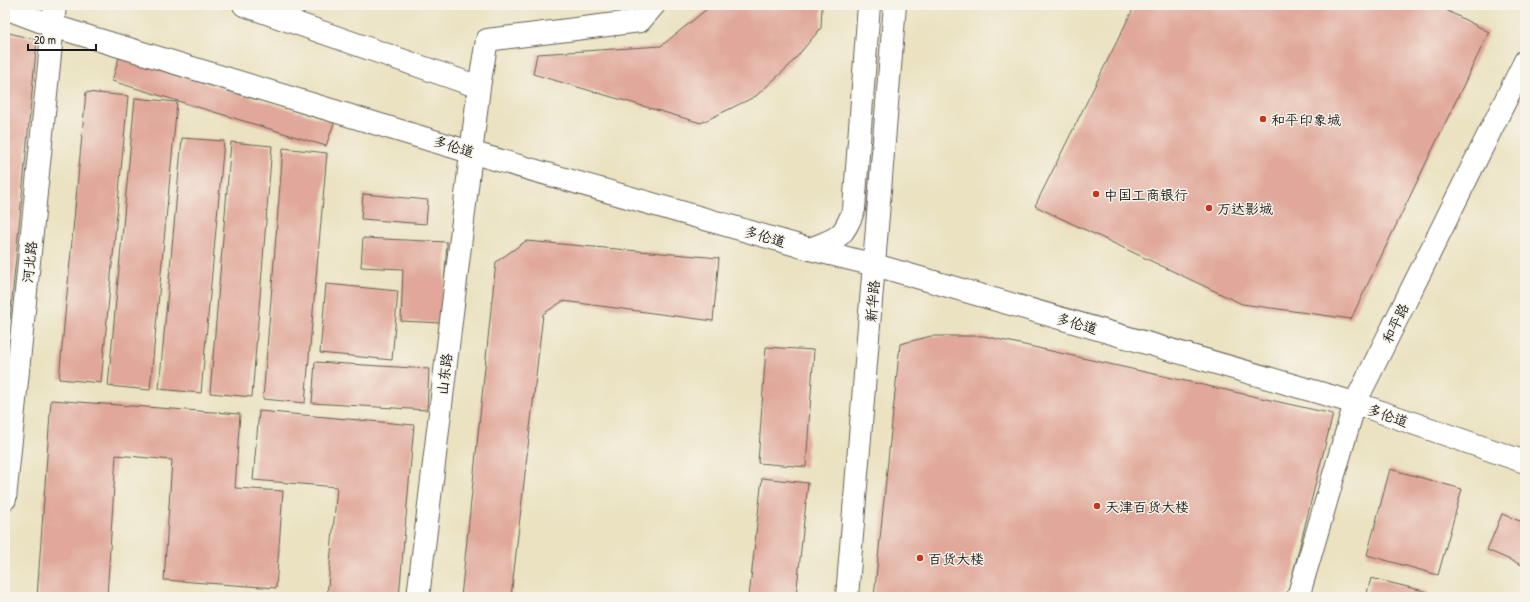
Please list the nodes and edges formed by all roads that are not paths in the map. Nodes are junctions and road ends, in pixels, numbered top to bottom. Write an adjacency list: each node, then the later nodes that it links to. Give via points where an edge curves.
1 (244, 5): 8 (street)
2 (654, 5): 8 (street, 山东路, via 640,21 487,40)
3 (869, 5): 10 (street, via 854,209 848,226 838,238)
4 (895, 5): 11 (street, 新华路)
5 (5, 8): 6 (street, 多伦道)
6 (54, 15): 9 (street, 多伦道); 12 (street, 河北路)
7 (1525, 61): 13 (street, 和平路)
8 (478, 87): 9 (street, 山东路)
9 (470, 152): 10 (street, 多伦道); 16 (street, 山东路)
10 (810, 250): 11 (street, 多伦道)
11 (875, 265): 13 (street, 多伦道); 17 (street, 新华路)
12 (12, 349): 15 (street, 河北路)
13 (1354, 403): 14 (street, 多伦道); 18 (street, 和平路)
14 (1525, 462)
15 (5, 499)
16 (418, 597)
17 (847, 597)
18 (1298, 597)

